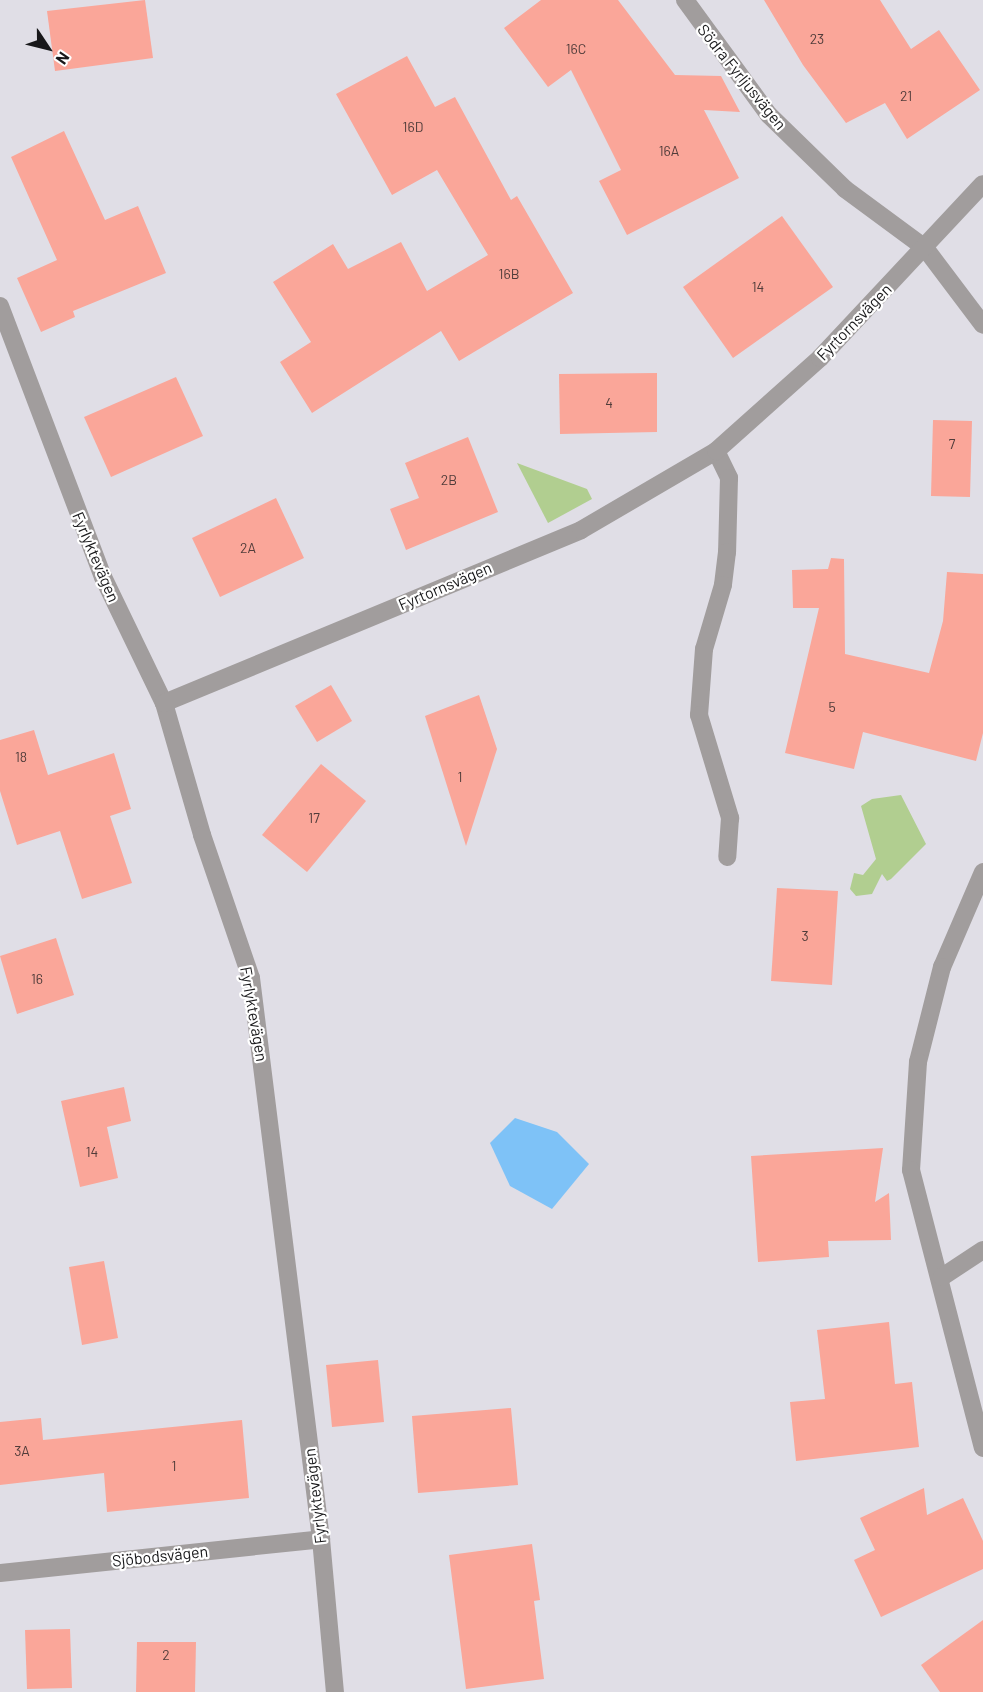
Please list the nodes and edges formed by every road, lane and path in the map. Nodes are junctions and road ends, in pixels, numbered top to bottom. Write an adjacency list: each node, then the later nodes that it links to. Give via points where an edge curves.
1 (685, 0): 3 (street, Södra Fyrljusvägen, via 769,115 845,189)
2 (983, 184): 3 (street, Fyrtornsvägen)
3 (925, 248): 5 (street, Södra Fyrljusvägen); 6 (street, Fyrtornsvägen, via 820,358)
4 (0, 306): 7 (street, Fyrlyktevägen, via 103,577)
5 (983, 326)
6 (716, 451): 7 (street, Fyrtornsvägen, via 581,530); 8 (street, via 729,478 728,542 723,585 704,649 699,715 730,818)
7 (164, 703): 13 (street, Fyrlyktevägen, via 204,841 251,978)
8 (727, 857)
9 (983, 872): 11 (street, via 942,967 918,1062 911,1170)
10 (983, 1250): 11 (street)
11 (942, 1277): 12 (street)
12 (983, 1448)
13 (321, 1539): 14 (street, Sjöbodsvägen); 15 (street, Fyrlyktevägen)
14 (0, 1574)
15 (335, 1692)

